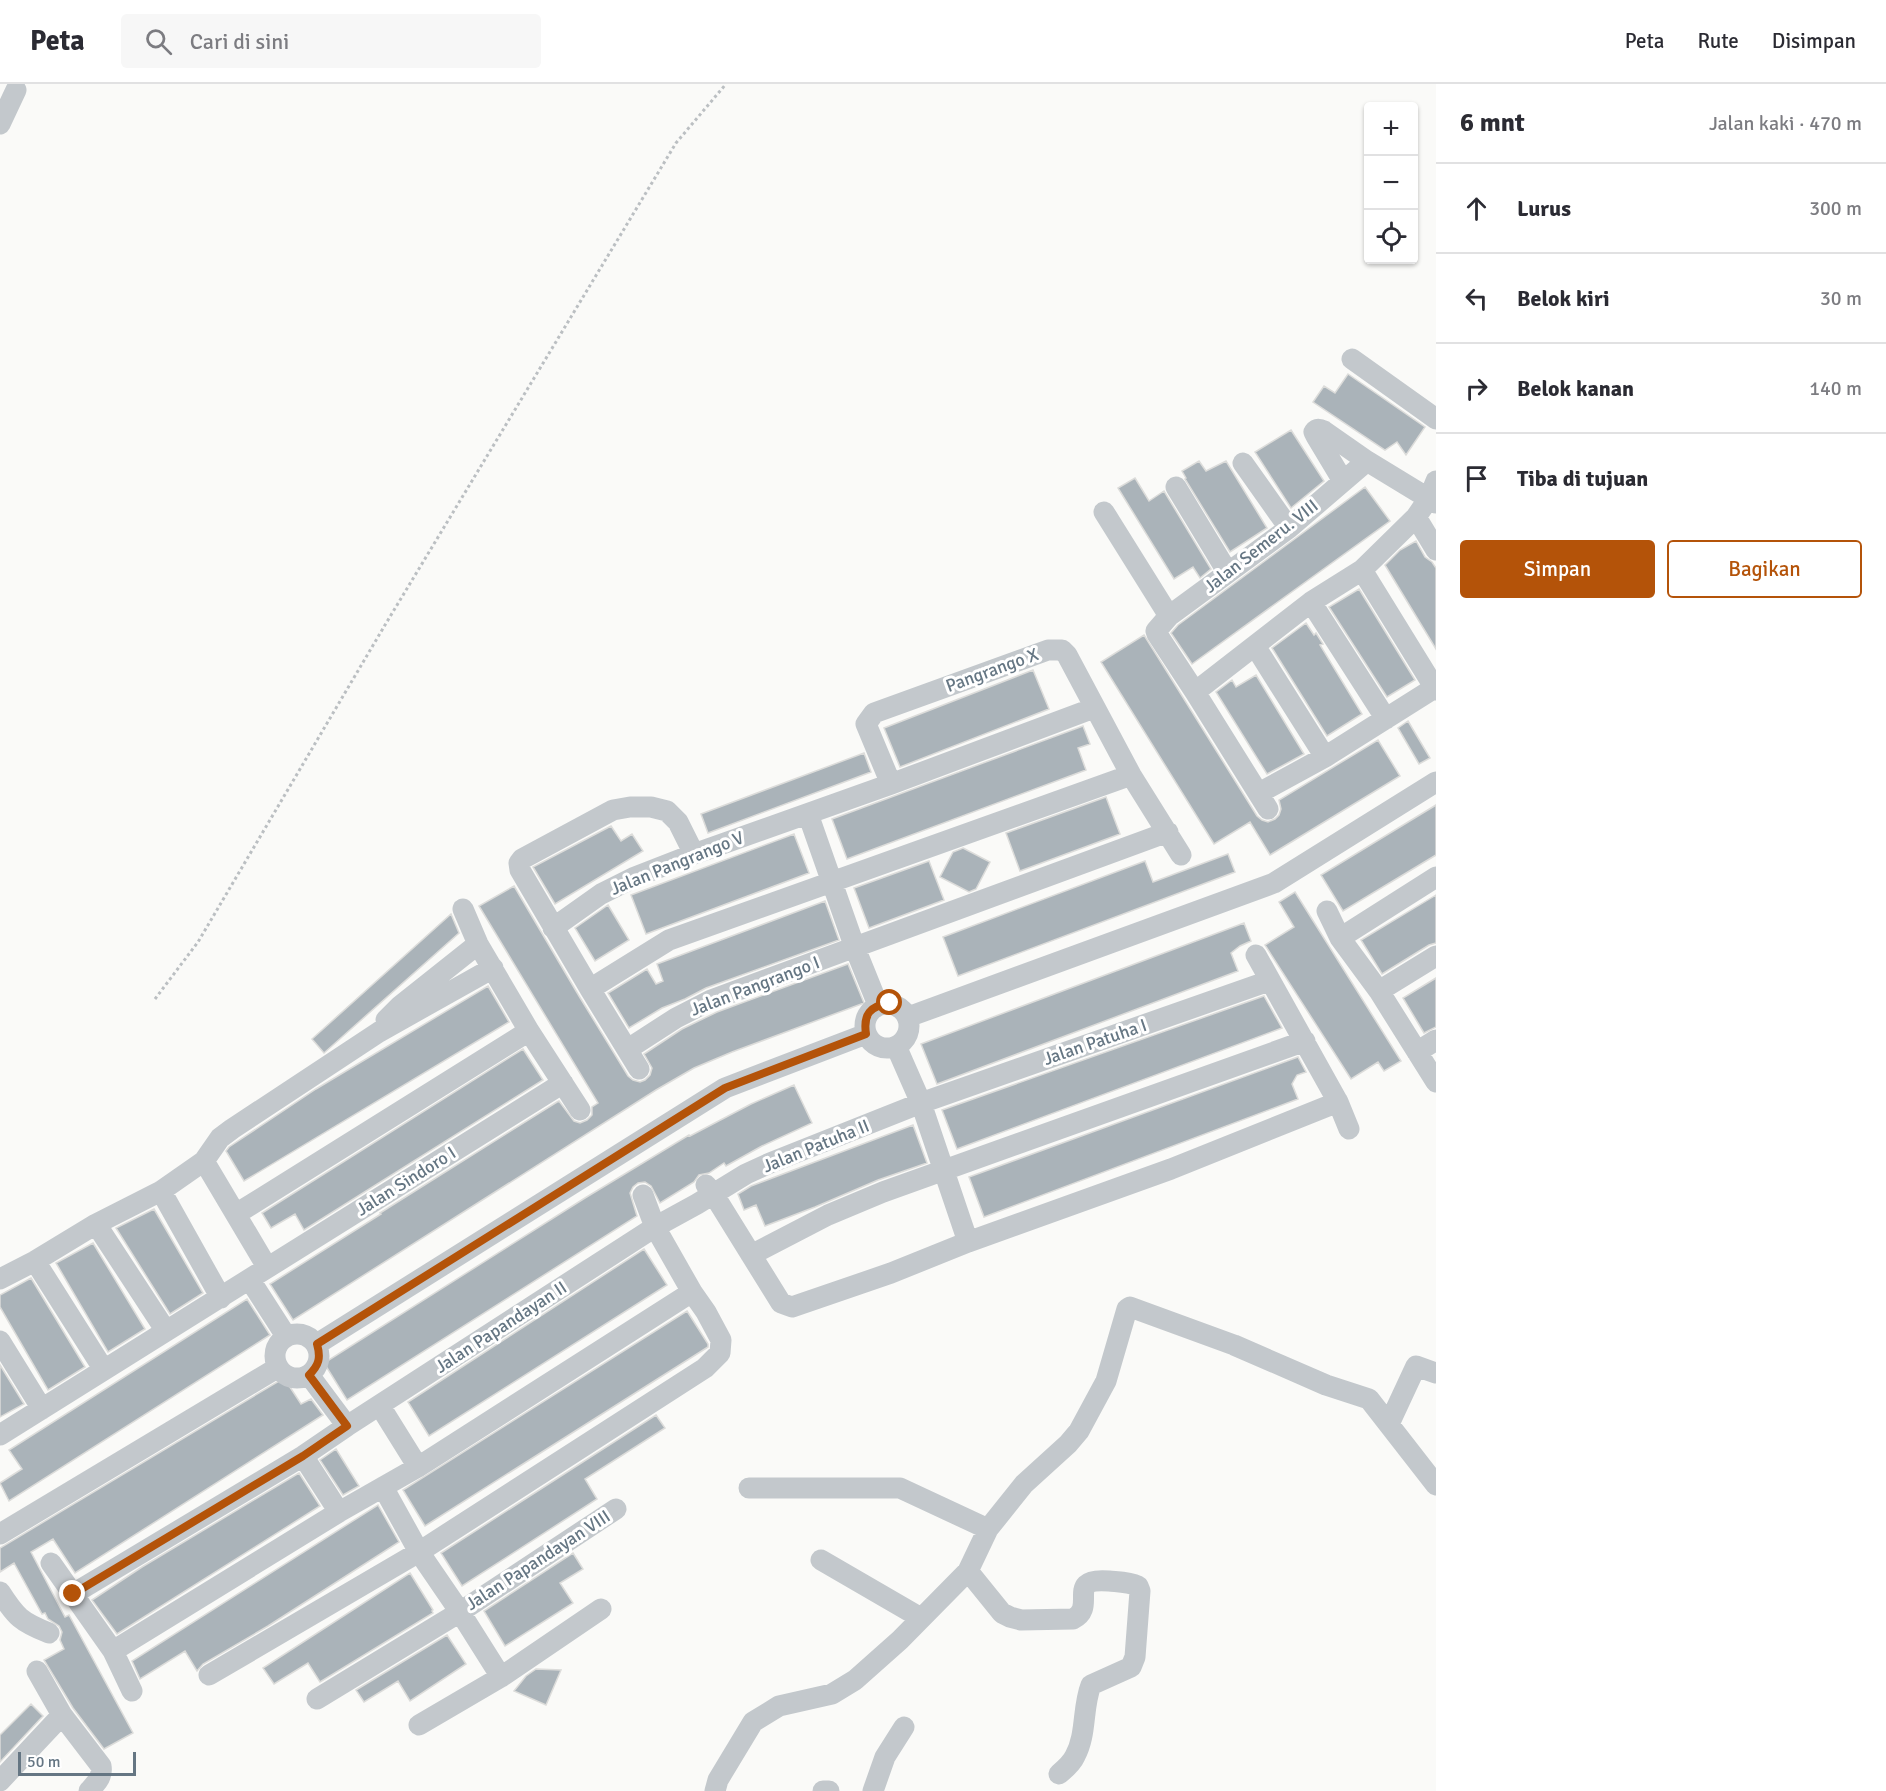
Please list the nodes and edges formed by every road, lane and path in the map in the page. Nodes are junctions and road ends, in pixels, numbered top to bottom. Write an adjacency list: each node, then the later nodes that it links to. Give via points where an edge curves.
1 (726, 84): 46 (path, via 676,143 198,942)
2 (9, 94): 3 (street)
3 (0, 124)
4 (1352, 359): 5 (street)
5 (1436, 419)
6 (1367, 462): 8 (street, Jalan Semeru. VIII); 8 (street, via 1324,430 1316,430); 10 (street)
7 (1242, 463): 13 (street)
8 (1343, 481): 13 (street, Jalan Semeru. VIII)
9 (1176, 487): 16 (street)
10 (1434, 494): 12 (street)
11 (1104, 512): 18 (street)
12 (1416, 517): 14 (street); 15 (street)
13 (1289, 528): 16 (street, Jalan Semeru. VIII)
14 (1436, 550)
15 (1362, 570): 17 (street); 20 (street)
16 (1228, 573): 18 (street, Jalan Semeru. VIII)
17 (1311, 602): 19 (street); 23 (street)
18 (1163, 624): 21 (street, via 1157,634)
19 (1255, 646): 21 (street); 24 (street)
20 (1435, 688): 23 (street)
21 (1195, 692): 24 (street, via 1264,801)
22 (1094, 708): 25 (street, Pangrango X); 27 (street, Jalan Pangrango V); 27 (street, Pangrango X, via 1067,655 1056,649 874,713 866,723)
23 (1386, 719): 24 (street)
24 (1325, 757)
25 (1131, 775): 29 (street, Pangrango X); 33 (street)
26 (1436, 782): 48 (street, via 1274,883)
27 (891, 784): 28 (street, Jalan Pangrango V)
28 (808, 814): 30 (street, Jalan Pangrango V); 33 (street)
29 (1168, 832): 31 (street, Pangrango X); 39 (street, Jalan Pangrango I)
30 (694, 854): 36 (street, Jalan Pangrango V, via 601,894); 36 (street, via 678,822 667,811 651,807 613,810 519,863)
31 (1181, 855)
32 (1436, 877): 37 (street)
33 (831, 883): 39 (street); 44 (street, via 669,940)
34 (463, 909): 38 (street)
35 (1327, 911): 37 (street)
36 (553, 928): 44 (street)
37 (1340, 938): 45 (street)
38 (478, 944): 42 (street); 50 (street, via 400,1006)
39 (855, 948): 47 (street); 55 (street, Jalan Pangrango I, via 711,1000 676,1017)
40 (1256, 955): 43 (street)
41 (1436, 956): 45 (street)
42 (493, 968): 49 (street); 50 (street)
43 (1269, 981): 53 (street); 61 (street, Jalan Patuha I)
44 (590, 989): 55 (street)
45 (1378, 991): 56 (street)
46 (155, 999)
47 (878, 1005): 48 (street, via 890,1003); 51 (street, via 869,1012)
48 (908, 1017): 54 (street, via 910,1029)
49 (529, 1031): 59 (street); 69 (street)
50 (379, 1032): 64 (street, via 219,1138)
51 (866, 1034): 54 (street, via 873,1044 884,1048); 83 (street, via 725,1088)
52 (1436, 1040): 56 (street)
53 (1305, 1041): 60 (street); 65 (street)
54 (896, 1046): 61 (street)
55 (628, 1049): 57 (street)
56 (1417, 1052): 58 (street)
57 (639, 1069)
58 (1436, 1082)
59 (563, 1083): 62 (street); 75 (street, Jalan Sindoro I)
60 (1338, 1102): 63 (street); 72 (street, via 1171,1169)
61 (921, 1103): 65 (street); 66 (street, Jalan Patuha II)
62 (580, 1110)
63 (1349, 1129)
64 (204, 1161): 67 (street); 69 (street)
65 (943, 1170): 72 (street); 73 (street, via 828,1215)
66 (710, 1190): 71 (street, Jalan Patuha II); 73 (street)
67 (161, 1191): 70 (street); 79 (street)
68 (643, 1195): 71 (street)
69 (236, 1214): 75 (street)
70 (96, 1224): 74 (street); 80 (street)
71 (655, 1227): 78 (street); 88 (street, Jalan Papandayan II)
72 (968, 1242): 73 (street, via 792,1307 782,1303)
73 (751, 1255)
74 (35, 1261): 76 (street); 85 (street)
75 (267, 1267): 77 (street, Jalan Sindoro I)
76 (0, 1279)
77 (250, 1280): 79 (street, Jalan Sindoro I); 81 (street)
78 (692, 1292): 94 (street); 102 (street, via 721,1340 720,1353 705,1368)
79 (221, 1298): 80 (street, Jalan Sindoro I)
80 (165, 1331): 85 (street, Jalan Sindoro I)
81 (286, 1336): 83 (street, via 297,1333); 84 (street, via 274,1356)
82 (0, 1341): 89 (street)
83 (317, 1344): 87 (street, via 320,1355)
84 (278, 1368): 87 (street, via 286,1376); 101 (street)
85 (104, 1370): 89 (street, Jalan Sindoro I)
86 (1436, 1373): 90 (street, via 1416,1366)
87 (309, 1375): 91 (street)
88 (380, 1406): 91 (street, Jalan Papandayan II); 94 (street)
89 (42, 1409): 92 (street, Jalan Sindoro I)
90 (1389, 1424): 95 (street); 100 (street, via 1369,1398 1326,1385 1234,1345 1130,1307 1106,1381 1079,1431 1024,1484)
91 (347, 1426): 93 (street, Jalan Papandayan II)
92 (0, 1435)
93 (303, 1456): 99 (street); 107 (street, Jalan Papandayan II)
94 (418, 1467): 96 (street)
95 (1436, 1485)
96 (383, 1486): 99 (street); 102 (street)
97 (749, 1488): 100 (street, via 900,1488)
98 (616, 1509): 109 (street, Jalan Papandayan VIII)
99 (339, 1512): 112 (street)
100 (988, 1529): 105 (street)
101 (0, 1534)
102 (419, 1552): 109 (street); 114 (street)
103 (821, 1560): 110 (street)
104 (51, 1563): 107 (street)
105 (968, 1571): 110 (street); 121 (street, via 1002,1613 1020,1620 1080,1616 1083,1591 1095,1580 1138,1586 1135,1657 1131,1667 1091,1685 1082,1741 1074,1759)
106 (0, 1592): 111 (street, via 20,1618)
107 (73, 1594): 112 (street)
108 (601, 1609): 115 (street)
109 (460, 1612): 115 (street); 117 (street, Jalan Papandayan VIII)
110 (921, 1618): 124 (street, via 855,1680 832,1694 779,1706 753,1722 718,1779)
111 (49, 1632)
112 (113, 1651): 116 (street)
113 (37, 1671): 118 (street)
114 (209, 1675)
115 (501, 1677): 119 (street)
116 (132, 1691)
117 (317, 1699)
118 (62, 1714): 122 (street); 123 (street, via 101,1766 100,1778)
119 (419, 1725)
120 (904, 1727): 127 (street, via 885,1758)
121 (1059, 1774)
122 (0, 1781)
123 (89, 1791)
124 (715, 1791)
125 (822, 1791): 126 (street)
126 (829, 1791)
127 (873, 1791)

